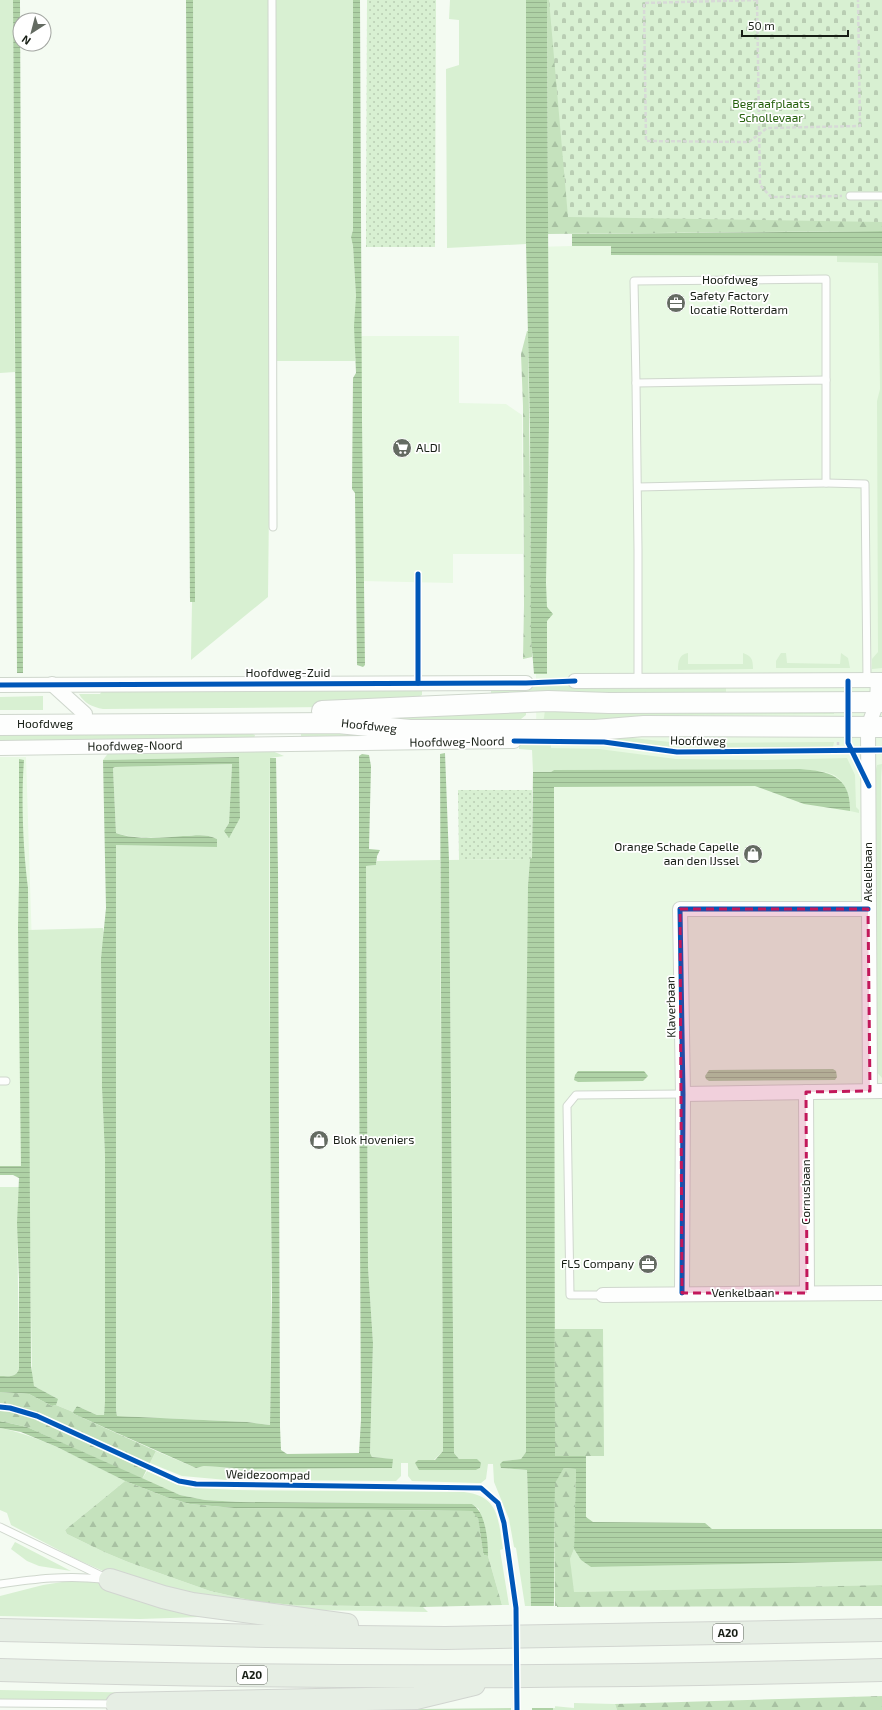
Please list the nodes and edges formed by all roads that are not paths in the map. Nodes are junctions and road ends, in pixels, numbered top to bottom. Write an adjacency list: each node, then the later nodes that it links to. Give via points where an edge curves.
1 (272, 0): 8 (lane)
2 (850, 196): 3 (lane)
3 (882, 196)
4 (826, 380): 5 (lane); 5 (lane, Hoofdweg, via 826,279 634,281); 6 (lane, Hoofdweg)
5 (636, 383): 7 (lane, Hoofdweg)
6 (826, 483): 7 (lane); 9 (lane, via 865,484)
7 (638, 487): 11 (lane, Hoofdweg)
8 (273, 527)
9 (876, 680): 11 (street); 16 (street)
10 (575, 681): 11 (street)
11 (638, 681)
12 (443, 683): 13 (street, Hoofdweg-Zuid); 15 (street, Hoofdweg-Zuid); 17 (street); 18 (street)
13 (52, 684): 14 (street, Hoofdweg-Zuid); 20 (street)
14 (0, 685)
15 (528, 693): 16 (main road, Hoofdweg, via 548,701 608,703); 17 (main road, Hoofdweg); 25 (main road, via 536,711 533,720 528,723 516,723)
16 (880, 702): 24 (street, Akeleibaan)
17 (462, 704): 18 (main road, Hoofdweg)
18 (423, 707): 20 (main road, Hoofdweg)
19 (0, 714): 20 (main road, Hoofdweg)
20 (85, 714)
21 (254, 723): 22 (main road, Hoofdweg); 23 (main road, Hoofdweg); 26 (street)
22 (292, 724): 25 (main road, Hoofdweg, via 338,723); 26 (street)
23 (0, 725)
24 (875, 727): 25 (main road, Hoofdweg, via 644,726); 28 (street, Akeleibaan, via 868,751)
25 (510, 736): 26 (street, Hoofdweg-Noord)
26 (275, 744): 27 (street, Hoofdweg-Noord)
27 (0, 748)
28 (868, 909): 29 (street, Akeleibaan); 31 (street, Klaverbaan, via 680,909)
29 (876, 1091): 30 (street)
30 (806, 1092): 31 (street); 33 (street, Cornusbaan)
31 (682, 1094): 32 (street, Klaverbaan); 35 (lane, via 576,1096 567,1106 570,1295)
32 (682, 1293): 33 (street, Venkelbaan); 35 (street, Venkelbaan)
33 (807, 1293): 34 (street, Venkelbaan)
34 (882, 1293)
35 (603, 1295)
36 (0, 1527): 37 (lane, A20)
37 (110, 1580): 38 (lane, A20, via 53,1577); 41 (highway, A20, via 192,1604)
38 (0, 1584)
39 (0, 1630): 41 (highway, A20)
40 (882, 1630): 41 (highway, A20)
41 (445, 1638)
42 (0, 1670): 44 (highway, A20)
43 (882, 1670): 44 (highway, A20)
44 (515, 1676): 46 (highway, A20, via 416,1698)
45 (0, 1703): 46 (lane, A20)
46 (114, 1707)

